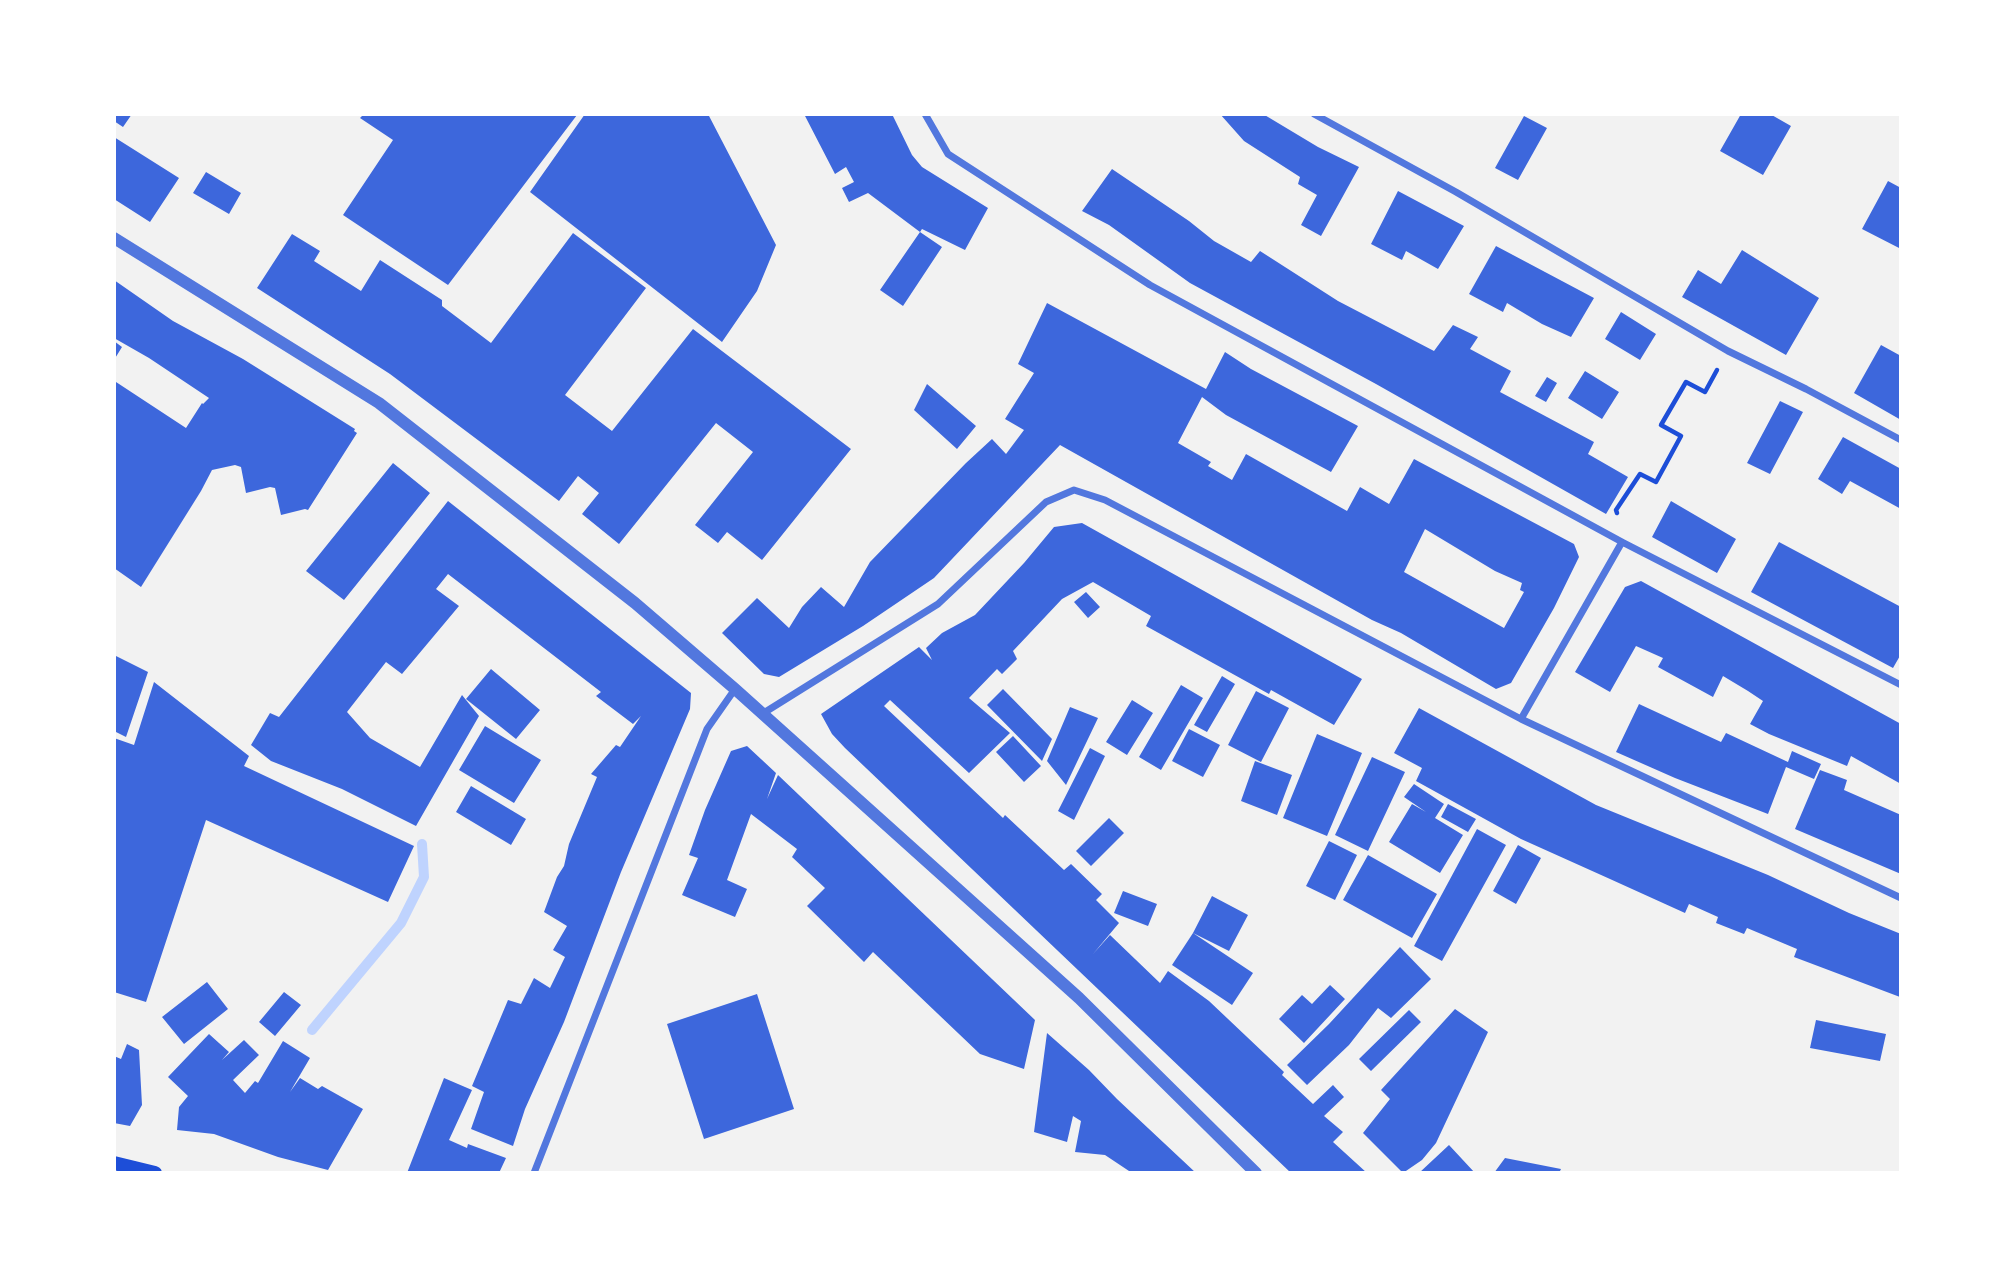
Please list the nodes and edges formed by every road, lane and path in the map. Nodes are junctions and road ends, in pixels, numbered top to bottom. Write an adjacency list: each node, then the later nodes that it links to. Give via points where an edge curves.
1 (925, 114): 6 (street, via 948,154 1150,285)
2 (1314, 114): 4 (street, via 1457,192)
3 (114, 238): 8 (street, via 379,404 635,603)
4 (1728, 352): 5 (street); 6 (path, via 1705,392 1686,382 1661,425 1681,436 1656,482 1640,474 1616,510)
5 (1901, 440)
6 (1622, 542): 7 (street); 10 (street)
7 (1901, 685)
8 (735, 690): 9 (street); 14 (street, via 707,729)
9 (761, 714): 10 (street, via 938,604 1046,502 1074,490 1105,500); 15 (street, via 1079,998)
10 (1521, 719): 11 (street)
11 (1901, 898)
12 (114, 1163): 13 (main road)
13 (155, 1173)
14 (534, 1173)
15 (1256, 1173)

